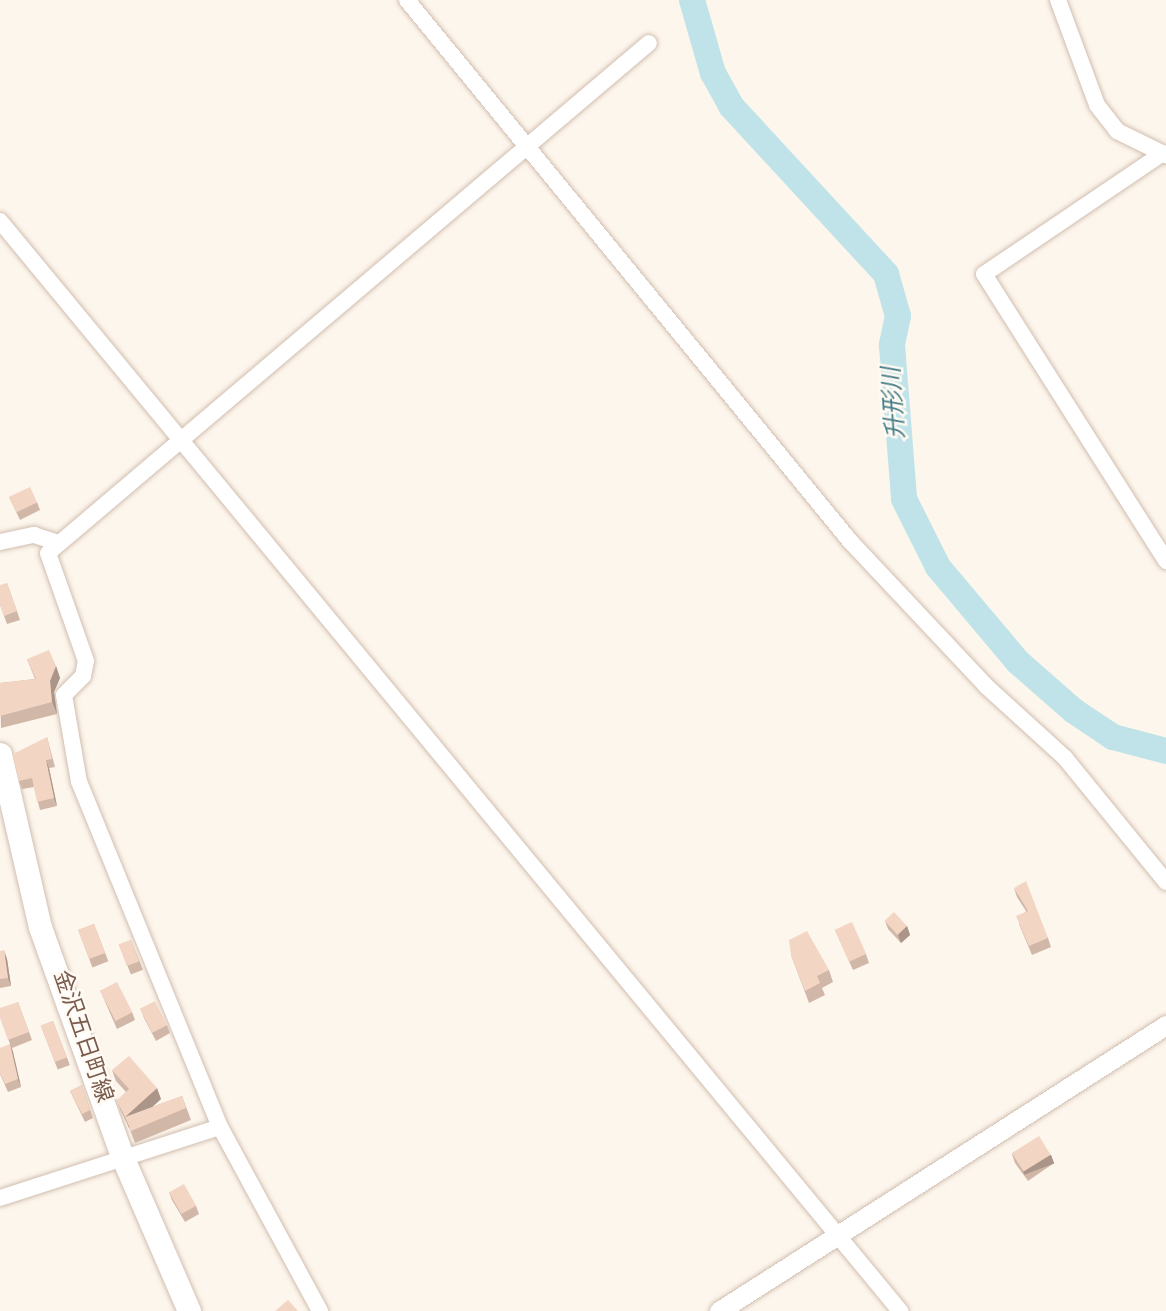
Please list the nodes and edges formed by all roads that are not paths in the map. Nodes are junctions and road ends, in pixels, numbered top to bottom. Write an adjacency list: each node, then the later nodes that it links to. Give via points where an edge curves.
1 (407, 0): 4 (street)
2 (1058, 0): 5 (street, via 1097,105 1117,131)
3 (649, 43): 4 (street)
4 (527, 145): 7 (street); 12 (street, via 850,541 986,686 1065,758)
5 (1164, 154): 10 (street, via 984,274)
6 (0, 221): 7 (street)
7 (179, 438): 9 (street); 17 (street)
8 (0, 542): 9 (street, via 34,535)
9 (56, 542): 14 (street, via 49,559 86,661 83,676 64,695 74,762)
10 (1166, 561)
11 (0, 754): 15 (main road, 金沢五日町線, via 26,883)
12 (1166, 882)
13 (1166, 1025): 17 (street)
14 (220, 1127): 15 (street); 19 (street)
15 (122, 1156): 16 (street); 18 (main road, 金沢五日町線)
16 (0, 1198)
17 (837, 1235): 20 (street); 21 (street)
18 (189, 1311)
19 (320, 1311)
20 (719, 1311)
21 (900, 1311)

